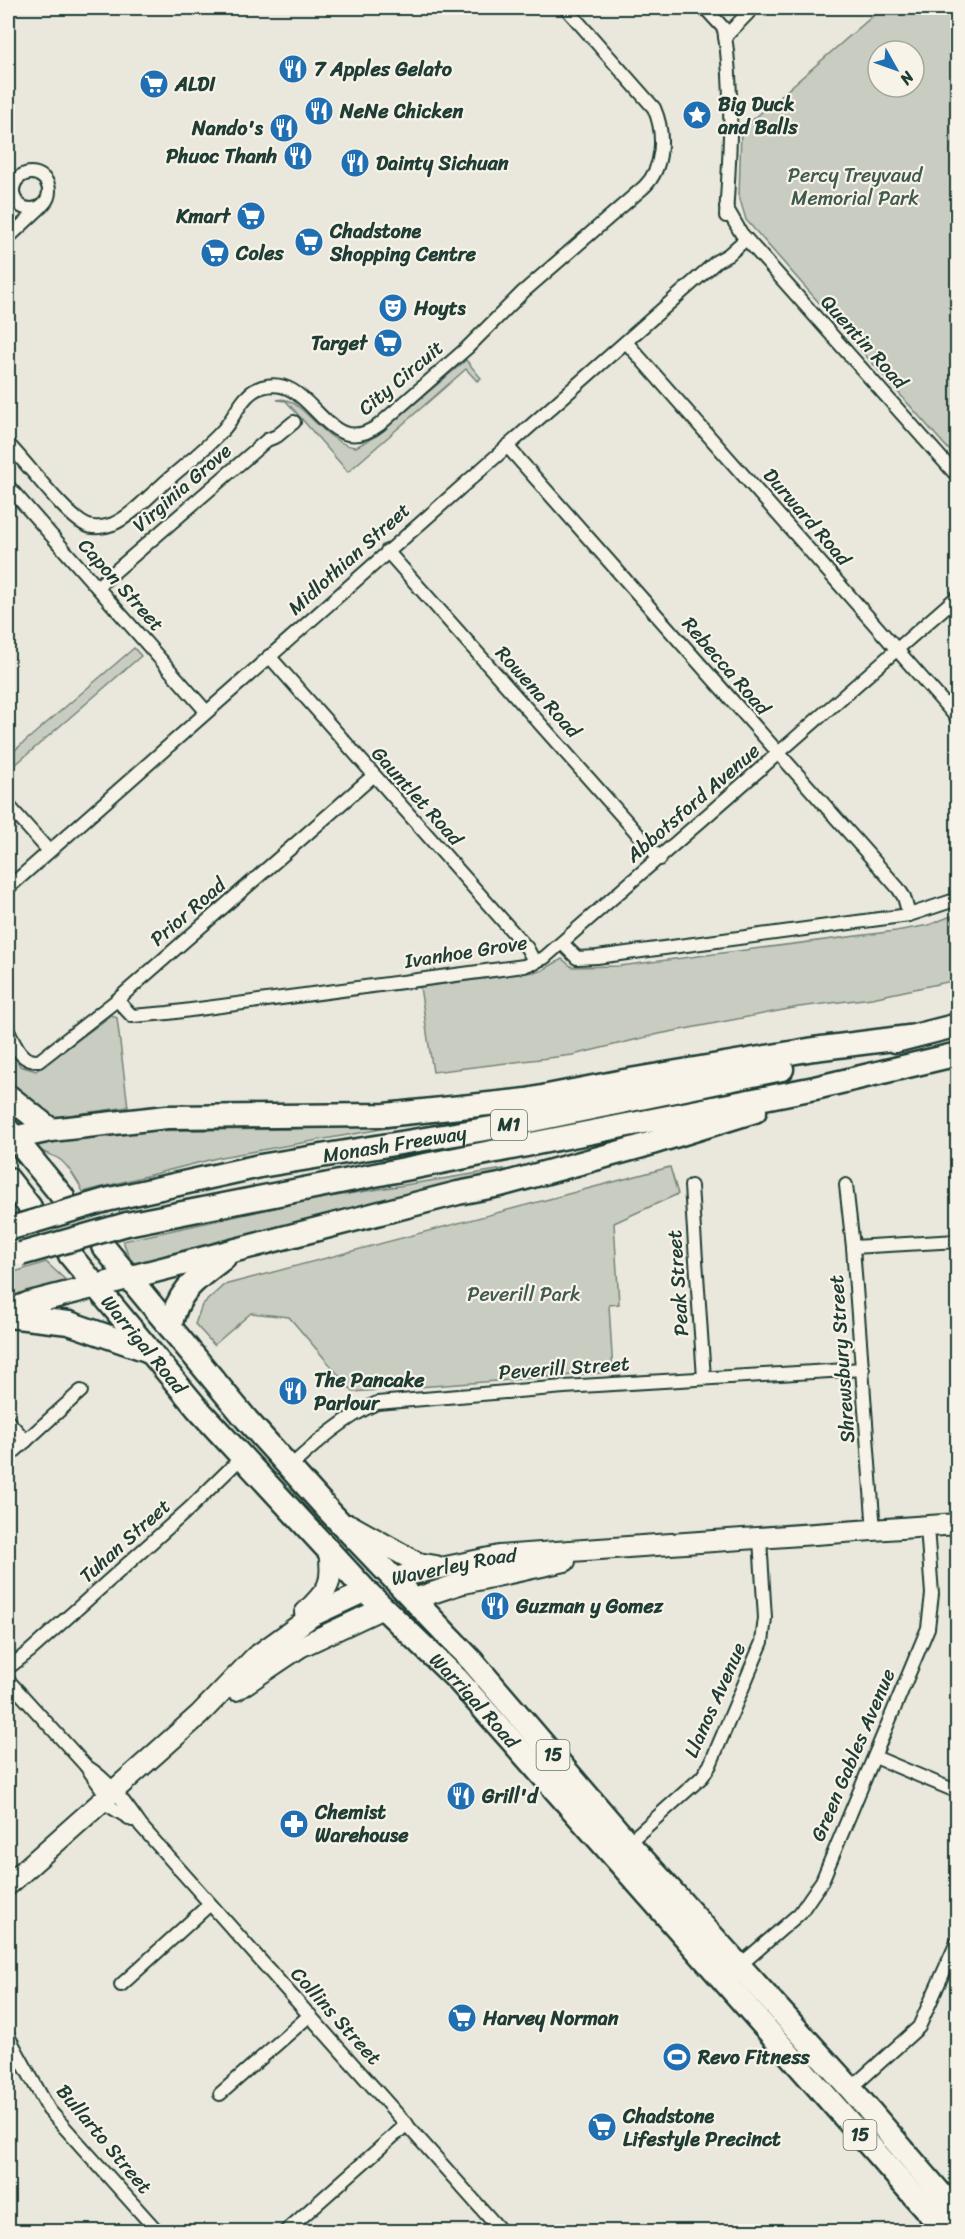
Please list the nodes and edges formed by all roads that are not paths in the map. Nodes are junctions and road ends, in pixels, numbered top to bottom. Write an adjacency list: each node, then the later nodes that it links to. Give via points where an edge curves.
1 (567, 8): 11 (street, City Circuit, via 654,108 660,129 658,170 644,188 379,424 364,434 346,434 291,391 274,385 259,388 215,438 135,508 113,524 96,527 78,520)
2 (705, 8): 4 (street)
3 (751, 9): 4 (street, via 738,15)
4 (726, 33): 7 (street, Quentin Road, via 732,38 726,207)
5 (10, 196): 6 (street, via 23,207); 6 (street, via 22,176 40,175 50,189)
6 (42, 206): 8 (street)
7 (743, 236): 9 (street, Midlothian Street, via 723,250 717,261); 13 (street, Quentin Road)
8 (8, 238)
9 (626, 342): 12 (street, Midlothian Street); 18 (street, Durward Road)
10 (294, 422): 16 (street, Virginia Grove, via 267,440)
11 (8, 444)
12 (507, 446): 15 (street, Midlothian Street); 22 (street, Rebecca Road)
13 (957, 477)
14 (8, 486): 16 (street, Capon Street)
15 (387, 551): 19 (street, Midlothian Street); 26 (street, Rowena Road)
16 (97, 587): 20 (street, Capon Street)
17 (957, 596): 18 (street, Abbotsford Avenue)
18 (897, 650): 21 (street, Durward Road); 22 (street, Abbotsford Avenue)
19 (269, 656): 20 (street, Midlothian Street); 23 (street, Gauntlet Road)
20 (205, 710): 25 (street, Midlothian Street)
21 (957, 719)
22 (778, 754): 26 (street, Abbotsford Avenue); 29 (street, Rebecca Road, via 898,888)
23 (373, 776): 31 (street, Gauntlet Road, via 527,948); 32 (street, Prior Road)
24 (8, 805): 25 (street)
25 (48, 850): 27 (street, Midlothian Street)
26 (660, 859): 30 (street, Abbotsford Avenue)
27 (8, 888)
28 (957, 899): 29 (street)
29 (909, 915): 30 (street, via 597,957 577,958)
30 (563, 944): 31 (street, Ivanhoe Grove)
31 (535, 963): 32 (street, Ivanhoe Grove, via 168,1013 132,1016)
32 (117, 1000): 34 (street, Prior Road, via 39,1061 22,1057)
33 (957, 1025): 35 (highway, Monash Freeway / M1)
34 (8, 1031)
35 (909, 1037): 39 (highway, via 814,1049 495,1104 334,1117 167,1117); 46 (highway, Monash Freeway / M1, bridge, via 597,1108 260,1166 106,1200)
36 (957, 1054): 37 (highway, Monash Freeway / M1)
37 (815, 1088): 50 (highway, via 730,1120 639,1147); 52 (highway, Monash Freeway / M1, bridge, via 127,1224)
38 (8, 1096): 39 (highway)
39 (51, 1130): 40 (highway)
40 (10, 1136): 44 (highway)
41 (8, 1179): 45 (highway)
42 (846, 1185): 49 (street, Shrewsbury Street)
43 (691, 1186): 60 (street, Peak Street)
44 (63, 1197)
45 (30, 1207)
46 (8, 1229)
47 (957, 1241): 49 (street)
48 (103, 1246): 53 (highway, Warrigal Road / 15)
49 (853, 1247): 59 (street, Shrewsbury Street)
50 (231, 1252): 53 (highway); 57 (highway, via 182,1294)
51 (70, 1255): 54 (highway, Warrigal Road / 15)
52 (14, 1256)
53 (130, 1279): 54 (highway); 55 (highway, Warrigal Road / 15)
54 (97, 1288): 56 (highway, via 30,1303); 58 (highway, Warrigal Road / 15)
55 (154, 1308): 57 (highway, Warrigal Road / 15); 58 (highway, via 142,1321)
56 (8, 1314): 58 (highway, via 69,1323)
57 (170, 1328): 66 (highway, Warrigal Road / 15)
58 (143, 1343): 65 (highway, Warrigal Road / 15)
59 (863, 1369): 60 (street, Peverill Street); 70 (street, Shrewsbury Street)
60 (704, 1378): 66 (street, Peverill Street, via 377,1403 360,1411)
61 (81, 1391): 63 (street)
62 (8, 1420): 63 (street)
63 (26, 1441): 64 (street)
64 (8, 1457)
65 (242, 1457): 73 (highway, Warrigal Road / 15); 80 (street, Tuhan Street)
66 (290, 1467): 67 (highway, Warrigal Road / 15)
67 (328, 1510): 74 (main road, via 377,1542 418,1563); 75 (highway, Warrigal Road / 15)
68 (957, 1524): 69 (main road, Waverley Road)
69 (927, 1527): 70 (main road, Waverley Road); 85 (street, Green Gables Avenue, via 932,1594 928,1628)
70 (874, 1531): 71 (main road, Waverley Road)
71 (760, 1539): 72 (main road, Waverley Road); 88 (street, Llanos Avenue, via 765,1618 762,1642 710,1765 702,1777)
72 (611, 1548): 74 (main road, Waverley Road, via 499,1556); 77 (main road, Waverley Road, via 459,1584)
73 (329, 1551): 76 (highway, Warrigal Road / 15); 79 (main road, via 330,1585)
74 (437, 1566): 75 (main road, Waverley Road)
75 (393, 1578): 76 (highway, Waverley Road); 77 (highway, Warrigal Road / 15)
76 (366, 1591): 78 (highway, Warrigal Road / 15); 79 (main road, Waverley Road)
77 (414, 1599): 78 (highway, Waverley Road); 88 (highway, Warrigal Road / 15)
78 (383, 1608): 84 (main road, Waverley Road, via 300,1647); 98 (highway, Warrigal Road / 15, via 458,1680)
79 (284, 1634): 84 (main road, Waverley Road, via 233,1677)
80 (30, 1651): 81 (street, Tuhan Street); 82 (street, Tuhan Street)
81 (8, 1668)
82 (8, 1675)
83 (8, 1680): 87 (street, Collins Street, via 86,1766 99,1775)
84 (199, 1715): 87 (main road, Waverley Road)
85 (874, 1757): 86 (street); 92 (street, Green Gables Avenue, via 810,1901)
86 (957, 1792)
87 (107, 1796): 89 (main road, Waverley Road); 90 (street, Collins Street, via 141,1827)
88 (628, 1843): 92 (highway, Warrigal Road / 15)
89 (8, 1885)
90 (210, 1904): 93 (street); 94 (street, Collins Street)
91 (957, 1940): 96 (street, via 919,2027)
92 (739, 1966): 96 (highway, Warrigal Road / 15)
93 (121, 1985)
94 (310, 2015): 97 (street); 99 (street, Collins Street)
95 (8, 2036): 101 (street, Bullarto Street, via 49,2110)
96 (851, 2089): 98 (street); 100 (highway, Warrigal Road / 15)
97 (220, 2094)
98 (833, 2104): 104 (highway, Warrigal Road / 15)
99 (406, 2124): 102 (street); 103 (street, Collins Street)
100 (957, 2214)
101 (158, 2232)
102 (285, 2232)
103 (502, 2232)
104 (946, 2232)

